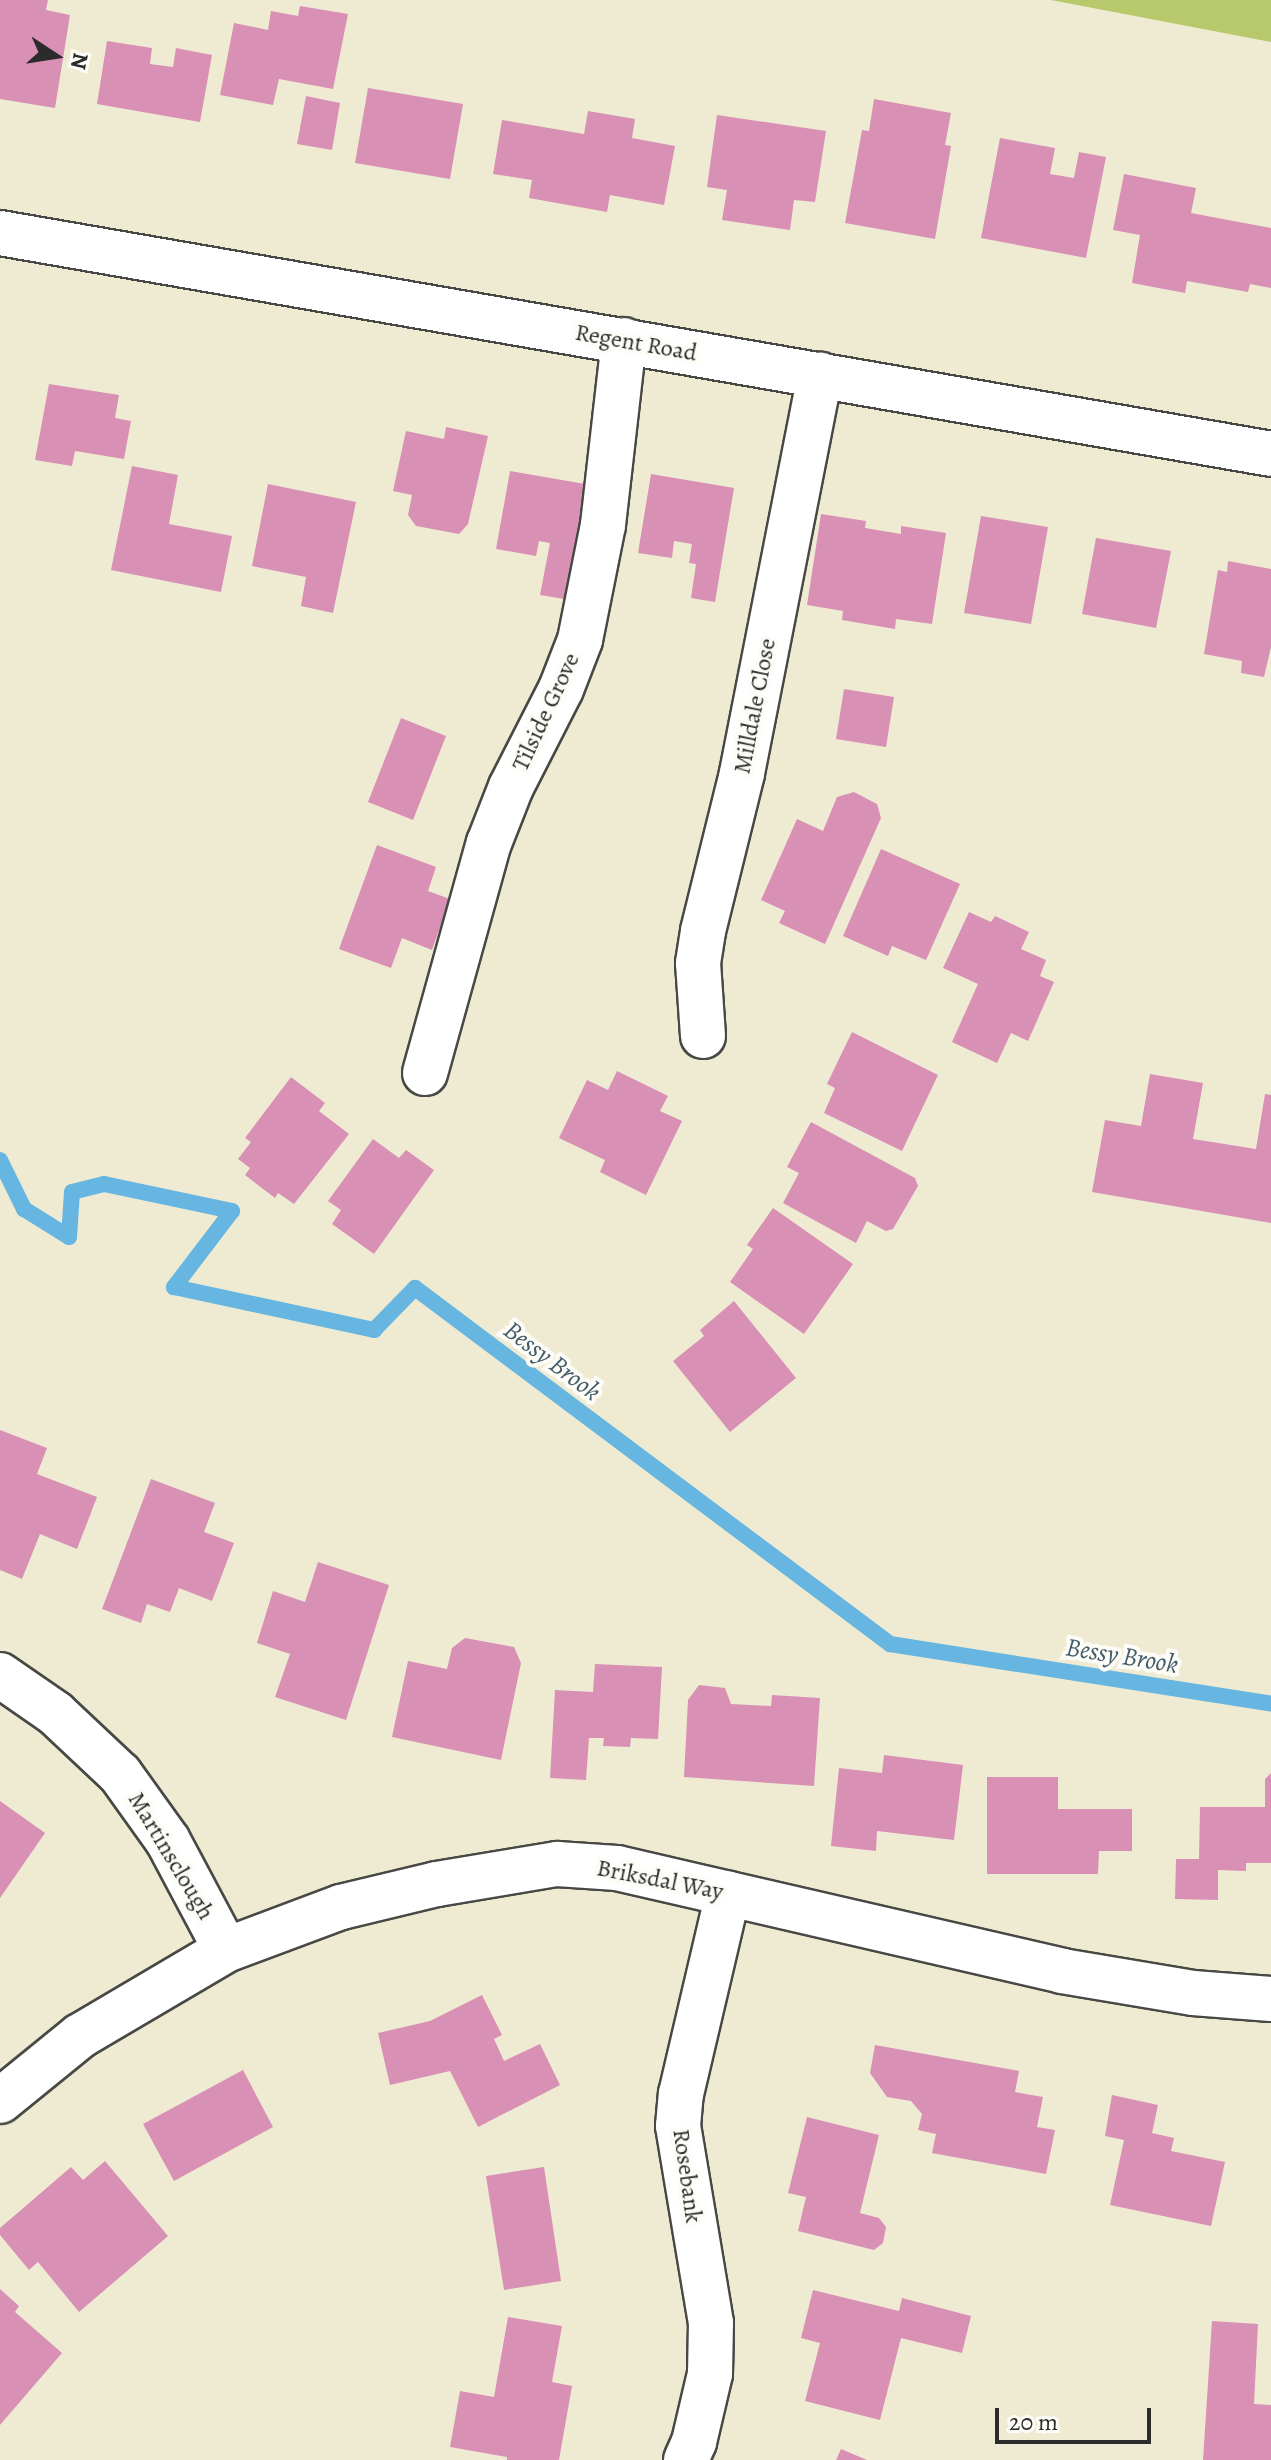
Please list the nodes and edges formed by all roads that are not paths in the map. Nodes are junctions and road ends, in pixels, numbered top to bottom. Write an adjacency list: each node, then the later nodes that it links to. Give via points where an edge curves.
1 (0, 233): 2 (street, Regent Road)
2 (624, 340): 3 (street, Regent Road); 6 (street, Tilside Grove, via 603,525 580,640 489,843)
3 (820, 375): 4 (street, Regent Road); 5 (street, Milldale Close, via 742,773 703,931 698,963)
4 (1271, 454)
5 (703, 1036)
6 (425, 1073)
7 (0, 1675): 9 (street, Martinsclough, via 55,1713 120,1774 168,1841)
8 (728, 1893): 9 (street, Briksdal Way, via 617,1868 557,1864 341,1907); 10 (street, Briksdal Way, via 1062,1971 1193,1993); 12 (street, Rosebank, via 678,2126 711,2323 710,2374)
9 (226, 1950): 11 (street, Briksdal Way, via 80,2036)
10 (1271, 1999)
11 (0, 2101)
12 (686, 2460)

